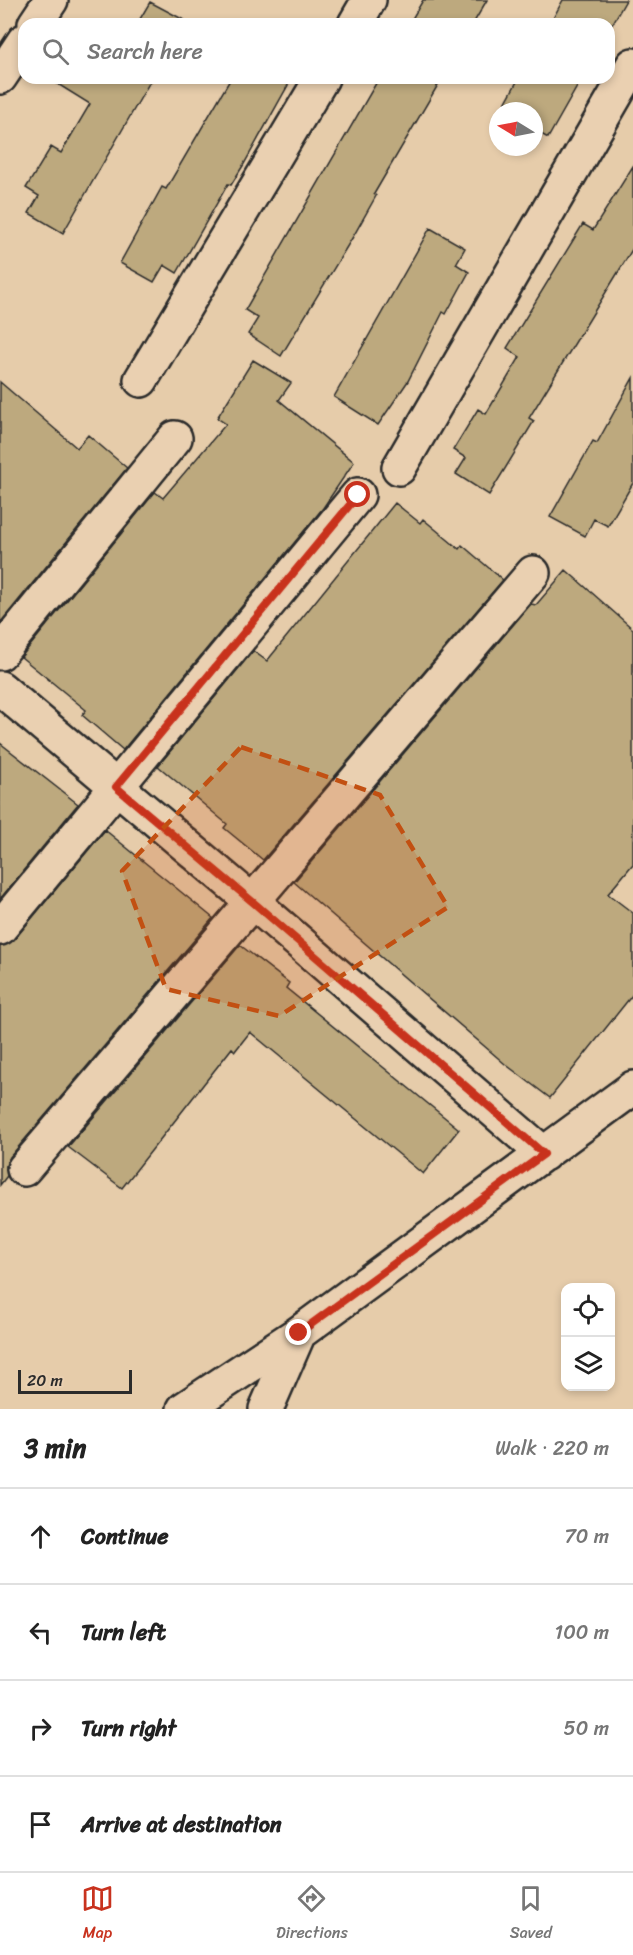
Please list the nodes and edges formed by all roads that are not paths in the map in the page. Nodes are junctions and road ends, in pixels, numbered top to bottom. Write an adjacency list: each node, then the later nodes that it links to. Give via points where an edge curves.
1 (51, 0): 3 (street)
2 (369, 0): 4 (street)
3 (39, 18)
4 (358, 18)
5 (18, 50): 7 (street)
6 (633, 65): 11 (street)
7 (0, 77)
8 (318, 84): 9 (street)
9 (141, 380)
10 (175, 438): 14 (street)
11 (399, 468)
12 (358, 495): 16 (street)
13 (533, 573): 17 (street)
14 (0, 653)
15 (0, 688): 16 (street)
16 (116, 787): 17 (street); 18 (street)
17 (254, 903): 20 (street); 21 (street)
18 (0, 928)
19 (633, 1088): 20 (street)
20 (544, 1154): 22 (street)
21 (24, 1169)
22 (299, 1333): 23 (street); 24 (street)
23 (184, 1409)
24 (266, 1409)

